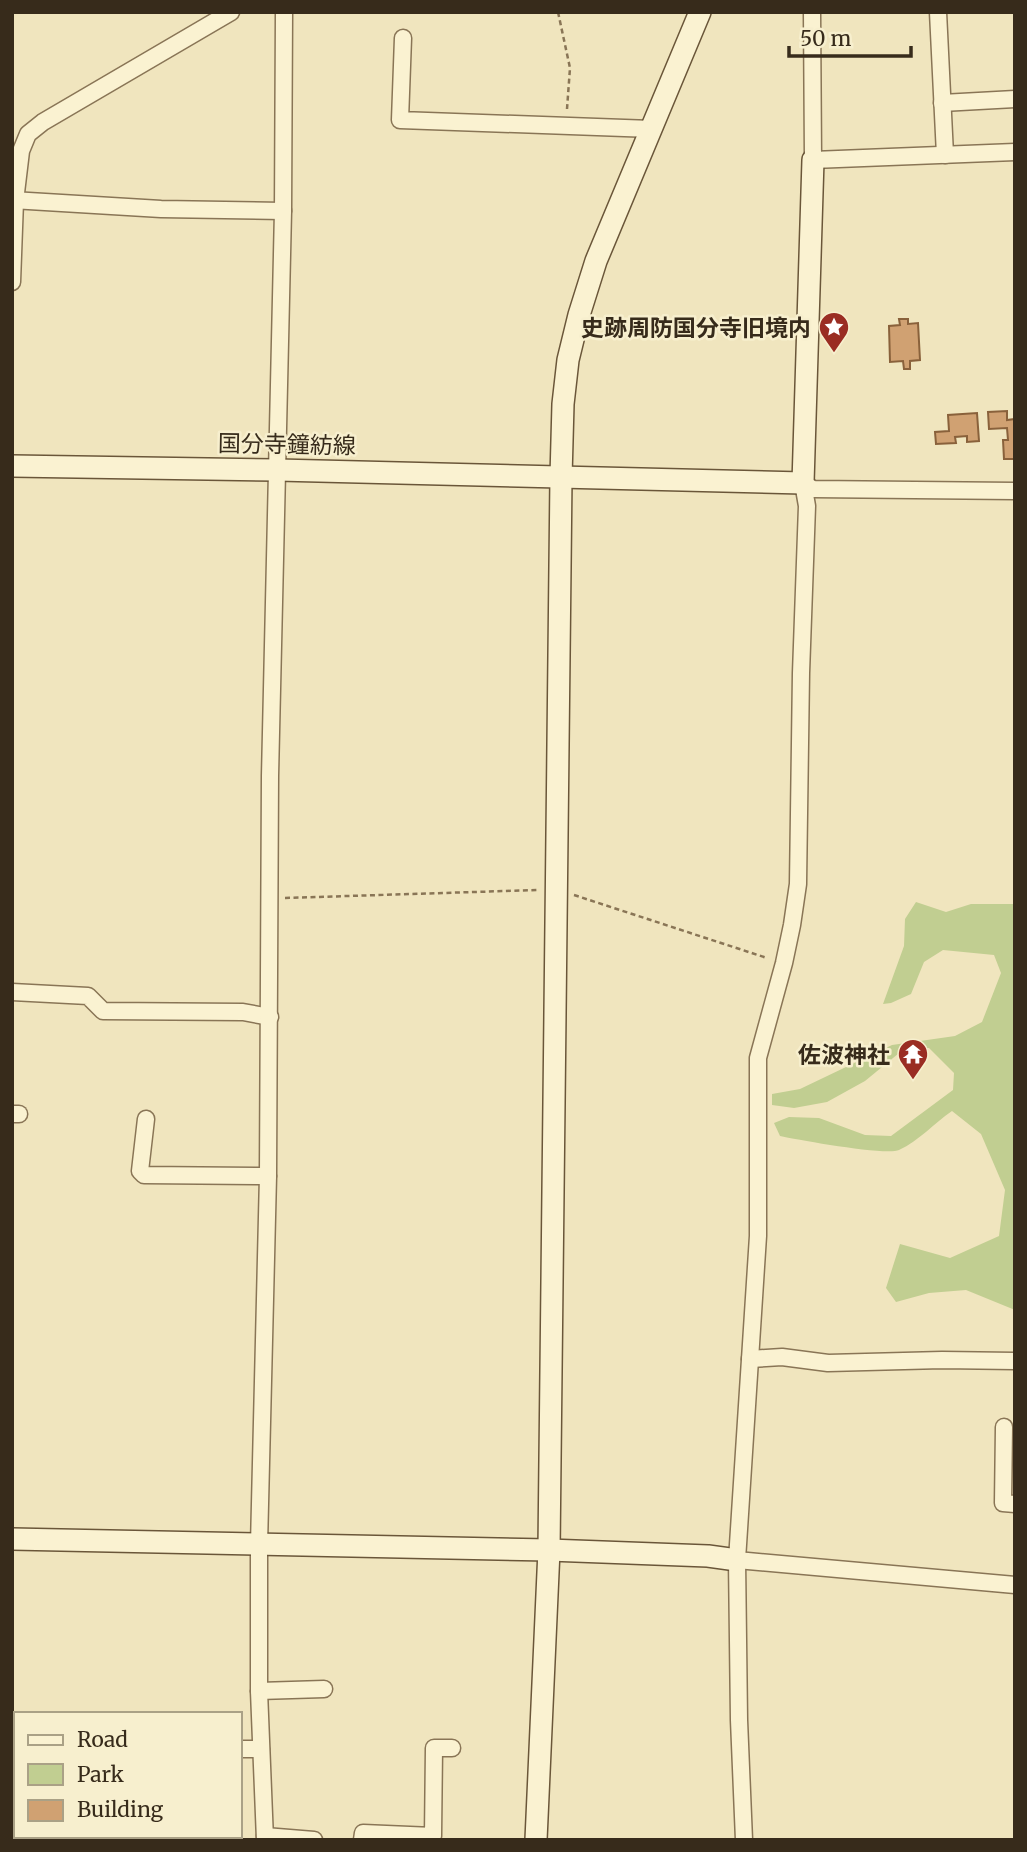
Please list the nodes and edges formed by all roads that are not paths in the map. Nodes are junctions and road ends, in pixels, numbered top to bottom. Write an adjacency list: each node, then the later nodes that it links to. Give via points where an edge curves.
1 (231, 12): 13 (street, via 28,134)
2 (284, 12): 14 (street)
3 (700, 12): 9 (street)
4 (812, 12): 12 (street)
5 (939, 12): 8 (street)
6 (403, 38): 9 (street, via 400,120)
7 (1015, 99): 8 (street)
8 (942, 103): 11 (street)
9 (652, 129): 18 (street, via 596,261 579,315 563,404)
10 (1015, 152): 11 (street)
11 (945, 155): 12 (street)
12 (813, 160): 19 (street)
13 (14, 201): 14 (street); 15 (street)
14 (283, 211): 17 (street)
15 (12, 282)
16 (12, 466): 17 (street, 国分寺鐘紡線)
17 (278, 470): 18 (street, 国分寺鐘紡線); 22 (street, via 268,899)
18 (561, 477): 19 (street, 国分寺鐘紡線); 31 (street)
19 (803, 482): 20 (street, via 813,489); 25 (street, via 807,506 798,884 784,963 758,1059 758,1236)
20 (1015, 491)
21 (12, 992): 22 (street, via 88,996 103,1011 243,1012)
22 (270, 1017): 24 (street)
23 (146, 1119): 24 (street, via 140,1171 144,1175)
24 (268, 1176): 30 (street)
25 (750, 1359): 26 (street); 32 (street)
26 (1015, 1361)
27 (1004, 1427): 28 (street, via 1003,1503)
28 (1015, 1504)
29 (12, 1539): 30 (street)
30 (259, 1545): 31 (street); 35 (street)
31 (549, 1549): 32 (street); 42 (street)
32 (737, 1560): 33 (street); 43 (street)
33 (1015, 1584)
34 (324, 1689): 35 (street)
35 (259, 1691): 38 (street)
36 (452, 1748): 41 (street, via 434,1748 433,1836 363,1833)
37 (242, 1749): 38 (street)
38 (261, 1749): 39 (street)
39 (265, 1838): 40 (street)
40 (314, 1840)
41 (362, 1840)
42 (536, 1840)
43 (744, 1840)

